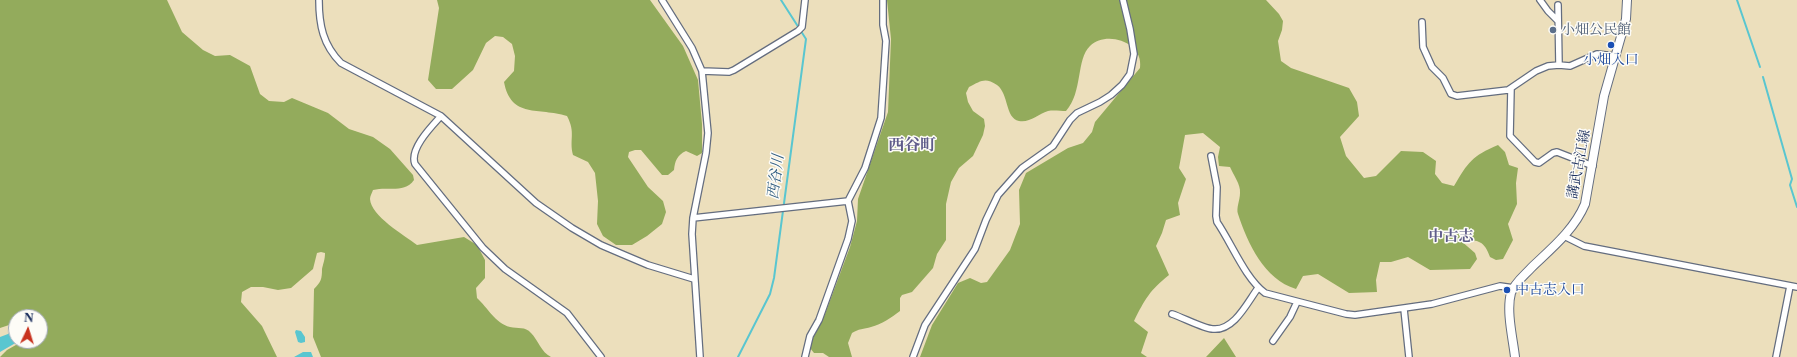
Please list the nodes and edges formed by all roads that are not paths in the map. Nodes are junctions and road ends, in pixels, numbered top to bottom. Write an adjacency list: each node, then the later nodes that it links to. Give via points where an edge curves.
1 (319, 0): 15 (street, via 323,35 341,63)
2 (662, 0): 13 (street, via 692,48)
3 (805, 0): 13 (street, via 800,29 734,70)
4 (882, 0): 18 (street, via 886,42 881,118 865,168)
5 (1123, 0): 33 (street, via 1134,54 1130,74 1111,94 1077,113 1053,146 1022,168 998,195 975,249 925,325)
6 (1540, 0): 9 (street)
7 (1627, 0): 11 (main road, 講武古江線, via 1626,19)
8 (1558, 5): 9 (street)
9 (1558, 21): 12 (street)
10 (1422, 22): 14 (street, via 1423,47 1427,57 1454,95)
11 (1615, 56): 12 (street, via 1597,54 1570,66); 17 (main road, 講武古江線, via 1604,96)
12 (1559, 65): 14 (street, via 1536,71)
13 (702, 71): 19 (street, via 708,133)
14 (1511, 89): 17 (street, via 1510,136 1535,162 1539,163 1557,152)
15 (441, 116): 21 (street, via 536,203 572,228 602,245 648,265); 30 (street, via 418,146 414,157 415,164 483,248 505,269 567,313)
16 (1211, 156): 24 (street, via 1217,187 1217,222)
17 (1593, 166): 20 (main road, 講武古江線, via 1585,204)
18 (848, 201): 19 (street); 32 (street, via 852,221 848,239 822,313 810,336)
19 (693, 218): 21 (street)
20 (1564, 236): 22 (street, via 1584,246); 25 (main road, 講武古江線)
21 (694, 279): 31 (street)
22 (1790, 286): 23 (street); 36 (street)
23 (1797, 287)
24 (1258, 288): 26 (street, via 1265,293); 28 (street, via 1232,323 1224,328 1212,330)
25 (1514, 288): 27 (street, via 1500,286); 35 (main road, 講武古江線, via 1510,309)
26 (1297, 302): 27 (street, via 1355,315); 29 (street)
27 (1404, 309): 34 (street)
28 (1172, 314)
29 (1273, 341)
30 (601, 357)
31 (700, 357)
32 (805, 357)
33 (913, 357)
34 (1409, 357)
35 (1516, 357)
36 (1776, 357)

